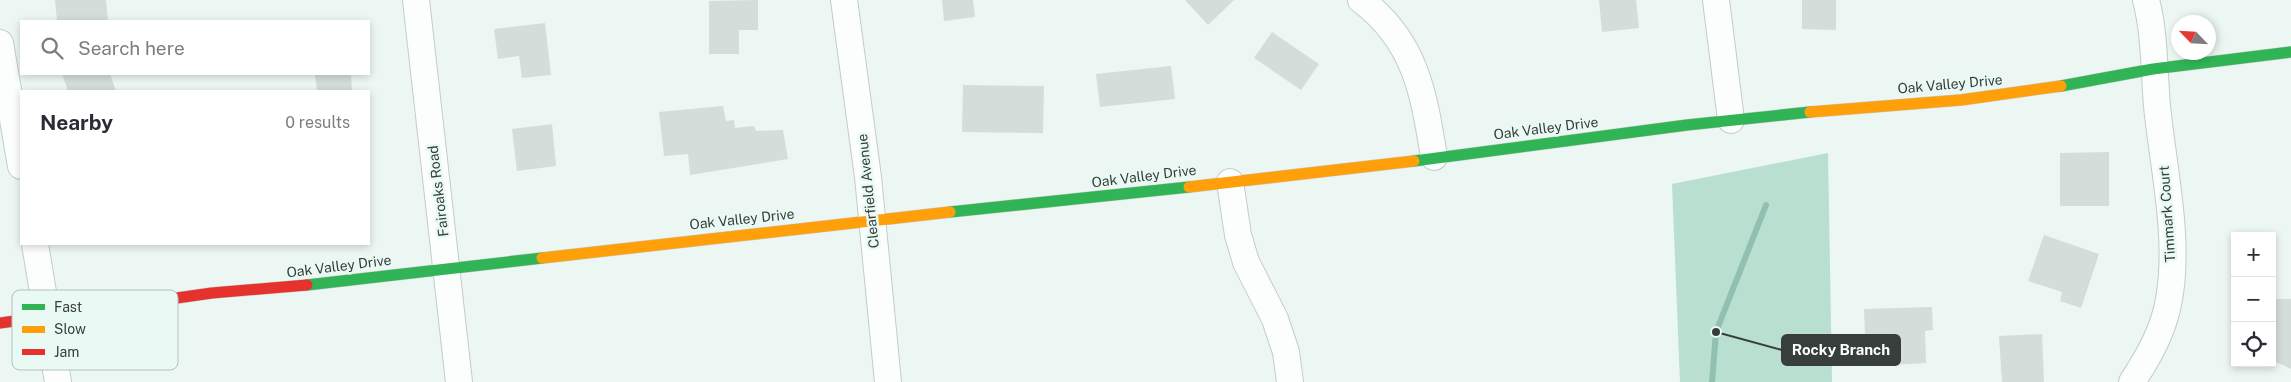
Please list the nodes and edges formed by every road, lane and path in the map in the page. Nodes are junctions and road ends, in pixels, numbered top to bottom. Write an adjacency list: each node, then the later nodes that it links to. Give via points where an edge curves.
1 (416, 0): 15 (street, Fairoaks Road)
2 (844, 0): 13 (street, Clearfield Avenue)
3 (1361, 0): 10 (street, via 1392,29 1409,55 1420,81)
4 (1716, 0): 9 (street)
5 (2146, 0): 8 (street, Timmark Court)
6 (0, 43): 11 (street)
7 (2291, 52): 8 (street, Oak Valley Drive)
8 (2153, 69): 9 (street, Oak Valley Drive, via 2031,92); 21 (street, Timmark Court, via 2172,255 2169,299 2162,328)
9 (1731, 120): 10 (street, Oak Valley Drive)
10 (1434, 158): 12 (street, Oak Valley Drive)
11 (20, 160)
12 (1230, 182): 13 (street, Oak Valley Drive); 20 (street, via 1238,235 1246,262 1275,319 1286,352)
13 (872, 220): 15 (street, Oak Valley Drive); 19 (street, Clearfield Avenue)
14 (35, 245): 16 (street)
15 (447, 268): 17 (street, Oak Valley Drive); 18 (street, Fairoaks Road)
16 (43, 290)
17 (178, 298)
18 (459, 382)
19 (888, 382)
20 (1290, 382)
21 (2132, 382)

